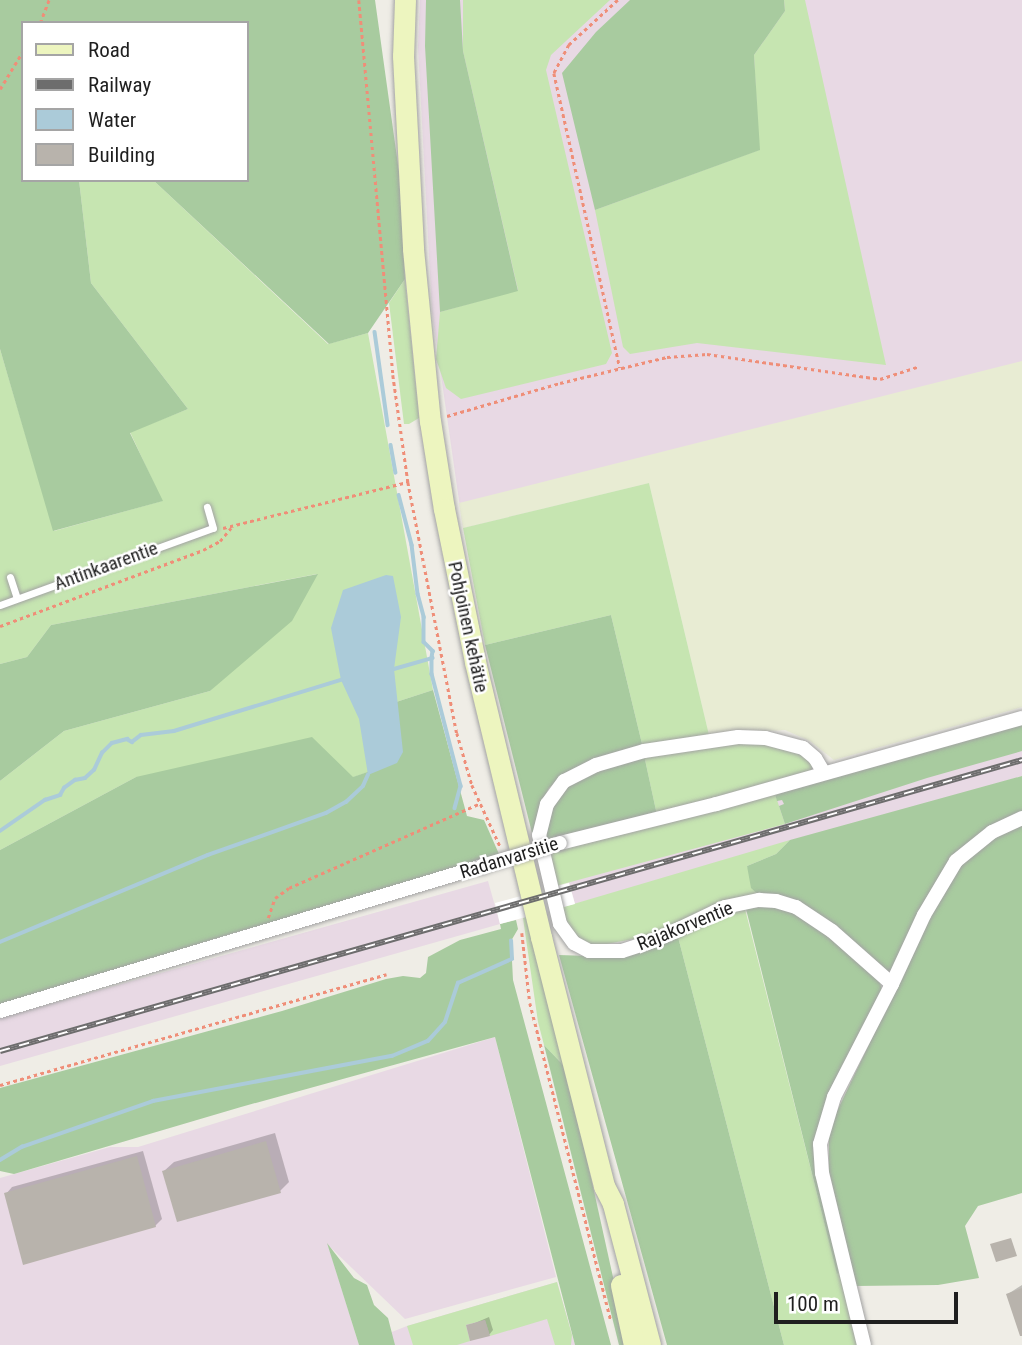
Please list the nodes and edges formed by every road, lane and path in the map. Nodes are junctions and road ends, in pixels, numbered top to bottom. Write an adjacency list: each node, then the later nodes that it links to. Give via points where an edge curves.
1 (48, 0): 5 (path)
2 (397, 0): 7 (main road, Pohjoinen kehätie)
3 (405, 0): 7 (main road, Pohjoinen kehätie)
4 (618, 0): 10 (path, via 569,45 554,73)
5 (41, 21)
6 (21, 54): 8 (path)
7 (403, 56): 11 (main road, Pohjoinen kehätie, via 413,249)
8 (0, 89)
9 (918, 367): 10 (path, via 880,379 706,354 667,357)
10 (620, 369): 11 (path)
11 (430, 421): 29 (main road, Pohjoinen kehätie, via 475,662)
12 (408, 482): 14 (path)
13 (207, 507): 15 (lane)
14 (231, 527): 15 (path); 19 (path, via 220,541 203,550)
15 (213, 528): 17 (lane, Antinkaarentie)
16 (10, 577): 17 (lane)
17 (17, 598): 18 (lane, Antinkaarentie)
18 (0, 605)
19 (0, 626)
20 (1022, 718): 21 (street, Radanvarsitie)
21 (824, 773): 24 (street, Radanvarsitie, bridge, via 560,843); 26 (street, Rajakorventie, via 816,758 803,748 765,738 738,737 644,751 578,773 557,788 542,820 541,851 555,909 573,943 603,952 649,942 725,907 776,901 796,907 832,931)
22 (481, 803): 24 (path, via 289,888 275,898)
23 (1022, 818): 26 (street, via 992,832 956,861)
24 (262, 933): 27 (street, Radanvarsitie)
25 (386, 974): 28 (path)
26 (892, 984): 32 (street, via 834,1097 820,1144 822,1173)
27 (0, 1011)
28 (0, 1085)
29 (604, 1186): 30 (main road, Pohjoinen kehätie); 31 (main road, Pohjoinen kehätie, via 613,1204)
30 (634, 1345)
31 (650, 1345)
32 (864, 1345)

